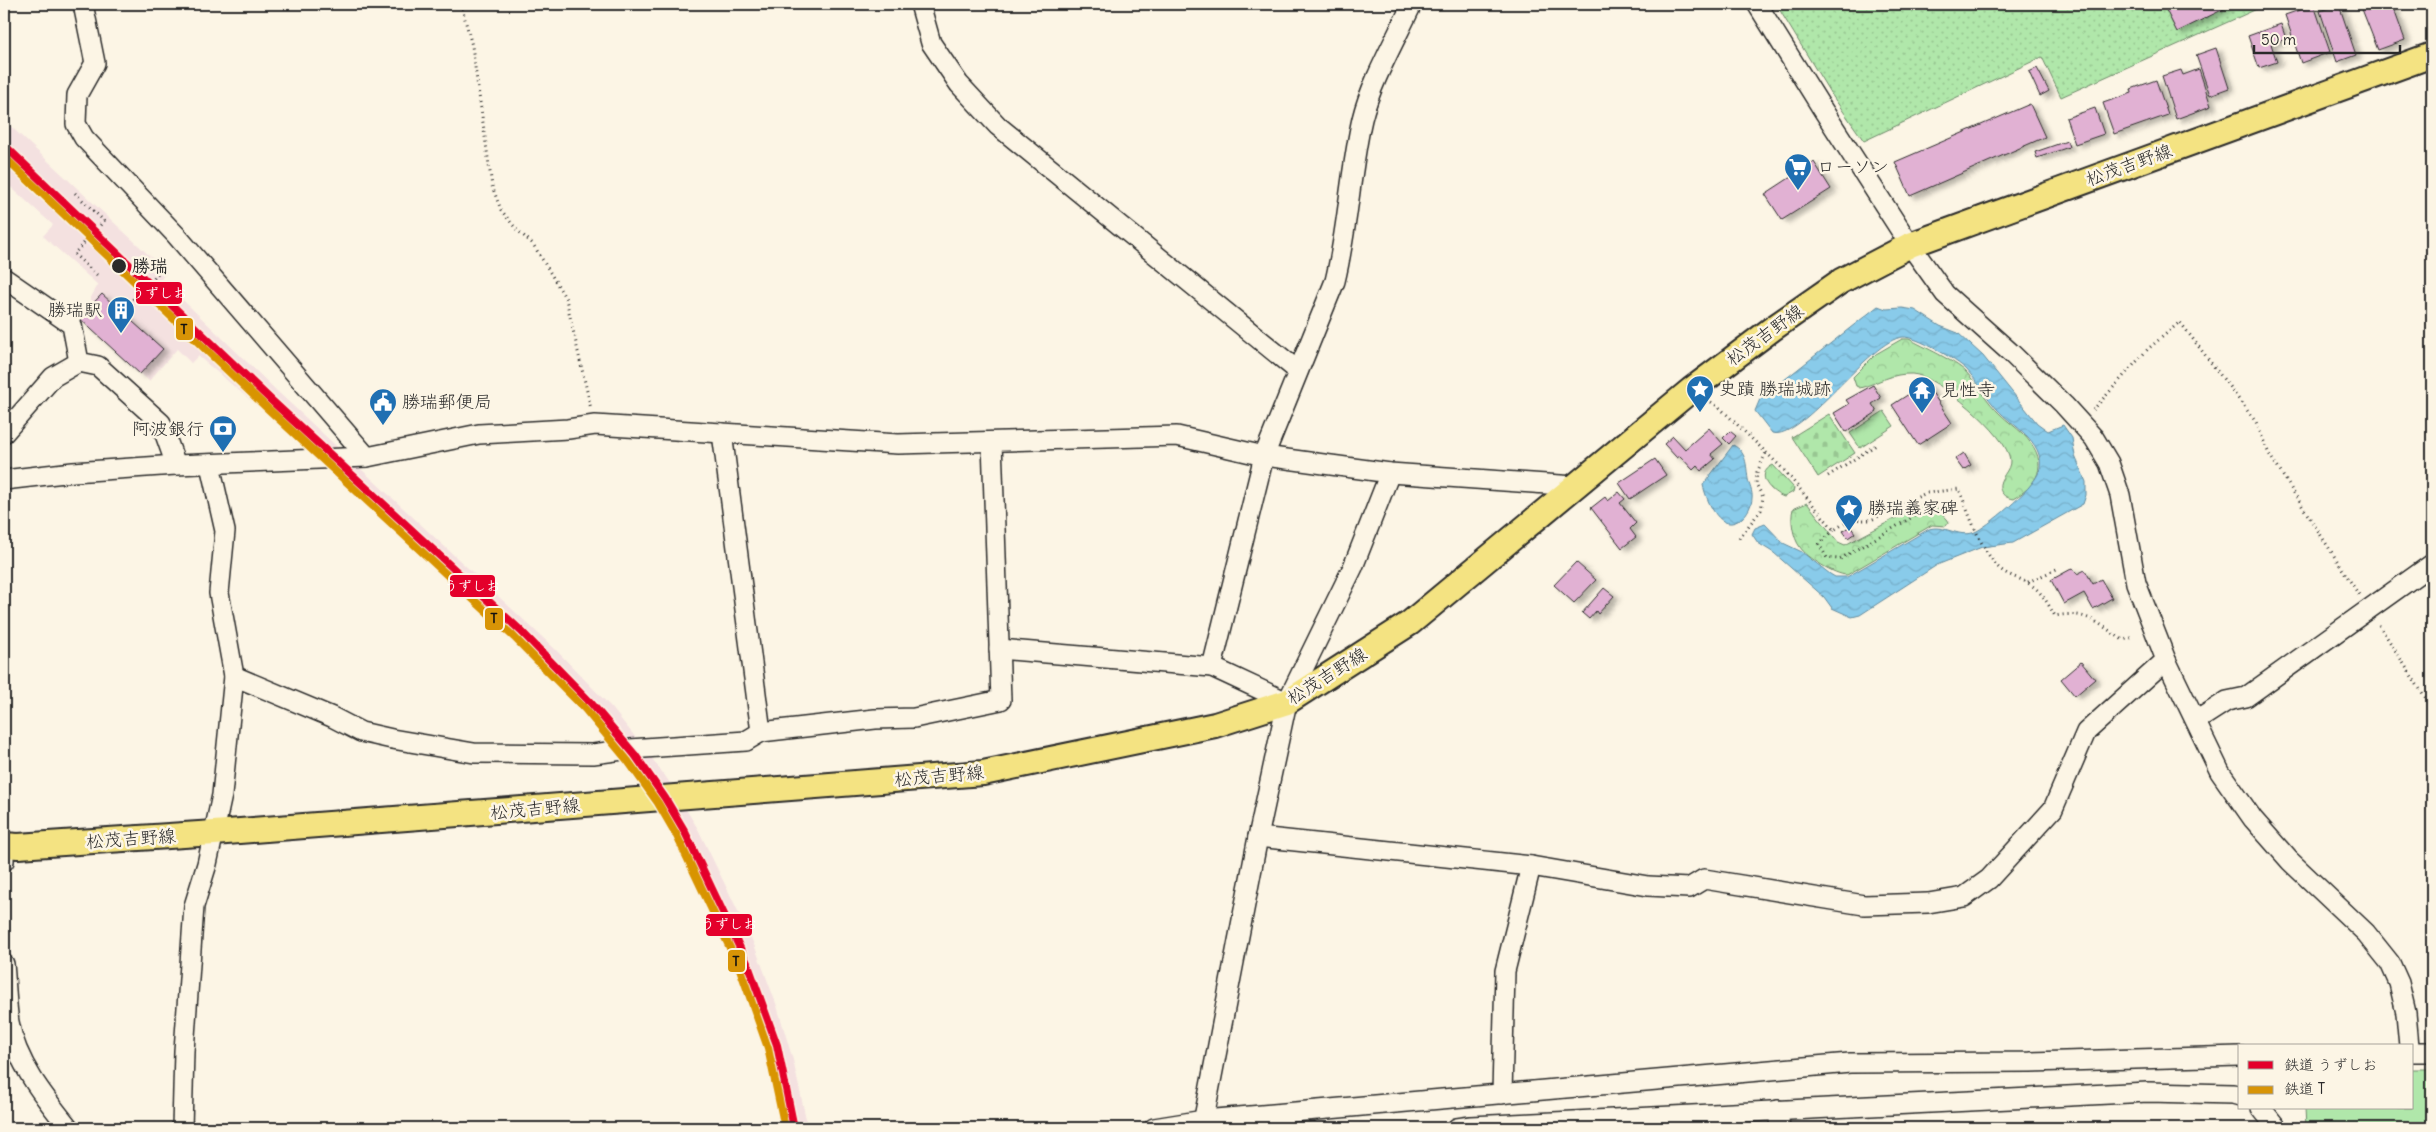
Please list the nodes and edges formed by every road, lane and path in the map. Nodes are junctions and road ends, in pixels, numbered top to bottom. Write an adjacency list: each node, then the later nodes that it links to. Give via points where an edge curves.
1 (83, 4): 24 (street, via 95,63 77,95 76,124 84,138 176,235)
2 (461, 4): 17 (path, via 472,46 492,186 501,210 533,244 566,299)
3 (920, 4): 14 (street, via 931,43 959,84 998,126)
4 (1412, 4): 14 (street, via 1363,118 1342,254 1335,281)
5 (1757, 4): 8 (street)
6 (2432, 55): 8 (main road, 松茂吉野線)
7 (75, 193): 10 (path, via 104,221 74,254)
8 (1910, 244): 15 (main road, 松茂吉野線, via 1841,281 1772,328); 16 (street, via 1945,294 2011,353)
9 (147, 262): 12 (path, via 159,273)
10 (97, 275)
11 (4, 278): 13 (street, via 72,325)
12 (129, 303)
13 (79, 362): 18 (street, via 53,377); 25 (street, via 98,366 161,424)
14 (1298, 371): 23 (street)
15 (1692, 390): 22 (path, via 1719,407); 30 (main road, 松茂吉野線)
16 (2081, 424): 37 (path, via 2148,350 2180,322 2256,422 2269,454); 40 (street, via 2109,462 2120,495 2136,583)
17 (595, 425): 19 (street); 24 (street, via 479,434)
18 (4, 433)
19 (722, 433): 20 (street, via 898,444); 46 (street)
20 (992, 442): 23 (street, via 1177,436); 39 (street)
21 (1876, 445): 28 (path)
22 (1766, 453): 32 (path); 33 (path, via 1757,472 1756,484 1763,498 1761,510)
23 (1264, 456): 27 (street); 41 (street)
24 (367, 457): 26 (street)
25 (176, 465): 26 (street); 29 (street)
26 (210, 465): 42 (street, via 225,531 220,593)
27 (1390, 473): 30 (street); 43 (street, via 1353,567)
28 (1828, 476)
29 (4, 480)
30 (1575, 486): 43 (main road, 松茂吉野線, via 1410,624)
31 (1933, 505): 32 (path, via 1834,560 1827,558 1819,544)
32 (1834, 530): 36 (path, via 1850,520 1871,520 1926,493 1959,489 1975,528 1997,566 2007,575)
33 (1739, 538)
34 (2432, 564): 37 (street)
35 (2059, 568): 36 (path)
36 (2027, 582): 38 (path, via 2041,593 2054,616 2083,615 2123,640)
37 (2369, 611): 44 (path); 45 (street, via 2246,698 2226,701)
38 (2131, 638)
39 (999, 649): 41 (street); 46 (street, via 1001,700 914,718 875,719)
40 (2166, 660): 45 (street); 51 (street, via 2086,732 2053,809 1989,879 1964,897 1928,903 1864,905 1704,879 1689,888 1648,886)
41 (1212, 667): 43 (street)
42 (234, 676): 46 (street, via 361,732 474,753 593,754 746,741); 47 (street, via 222,795)
43 (1288, 702): 47 (main road, 松茂吉野線, via 1215,725 983,773); 48 (street)
44 (2432, 708)
45 (2196, 722): 53 (street, via 2220,772 2253,819 2290,861 2366,933 2390,963 2406,1013)
46 (761, 732)
47 (214, 834): 49 (main road, 松茂吉野線); 64 (street, via 194,906)
48 (1258, 837): 51 (street); 62 (street)
49 (4, 845): 50 (street)
50 (4, 861)
51 (1531, 866): 57 (street, via 1505,970)
52 (4, 964): 63 (street, via 9,1024 24,1064)
53 (2409, 1044)
54 (2414, 1052): 55 (street)
55 (2432, 1052)
56 (2238, 1056): 57 (street, via 1850,1063)
57 (1502, 1094): 61 (street)
58 (2238, 1095): 59 (street, via 2148,1092)
59 (1778, 1110): 66 (street); 67 (street)
60 (2263, 1110): 68 (street)
61 (1320, 1120): 62 (street)
62 (1203, 1124): 65 (street)
63 (69, 1128)
64 (182, 1128)
65 (1154, 1128)
66 (1458, 1128)
67 (1780, 1128)
68 (2277, 1128)

